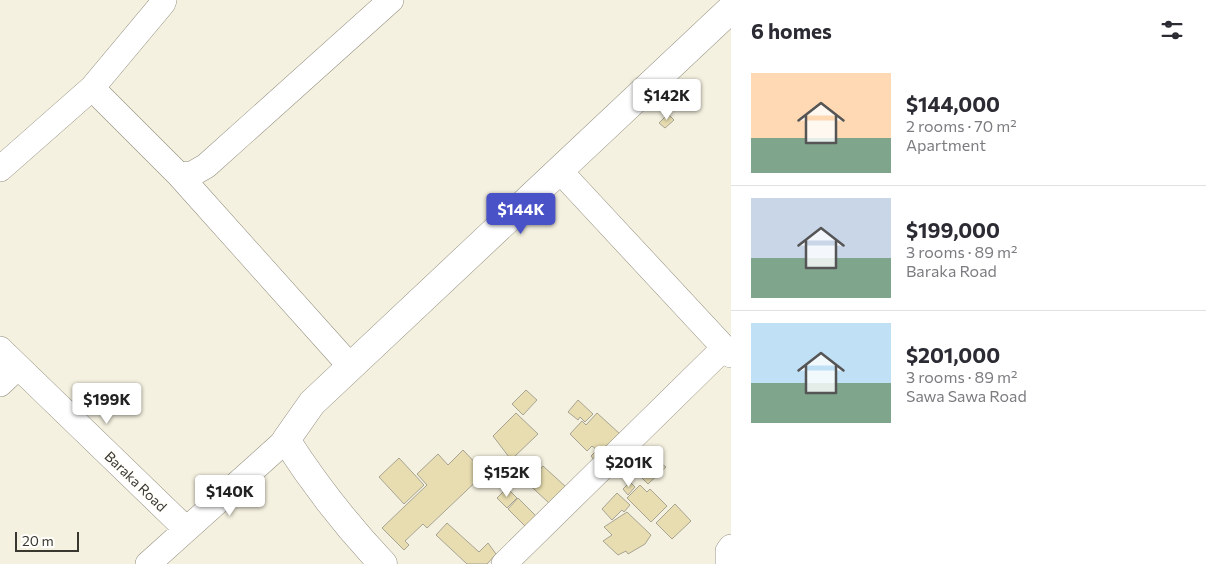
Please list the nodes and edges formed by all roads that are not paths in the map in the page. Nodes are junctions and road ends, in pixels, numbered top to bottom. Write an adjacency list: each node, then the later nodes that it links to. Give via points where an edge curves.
1 (164, 0): 4 (street)
2 (390, 0): 7 (street, via 206,166 192,174)
3 (731, 9): 6 (street)
4 (92, 88): 5 (street); 7 (street)
5 (0, 169)
6 (559, 170): 9 (street); 11 (street)
7 (179, 175): 11 (street)
8 (0, 349): 10 (street, Baraka Road)
9 (728, 352): 18 (street)
10 (18, 367): 12 (street); 14 (street, Baraka Road)
11 (351, 367): 13 (street, via 312,403)
12 (0, 384)
13 (286, 440): 14 (street); 17 (street, via 357,537)
14 (186, 529): 16 (street)
15 (731, 546): 19 (street)
16 (148, 564)
17 (383, 564)
18 (504, 564)
19 (728, 564)

